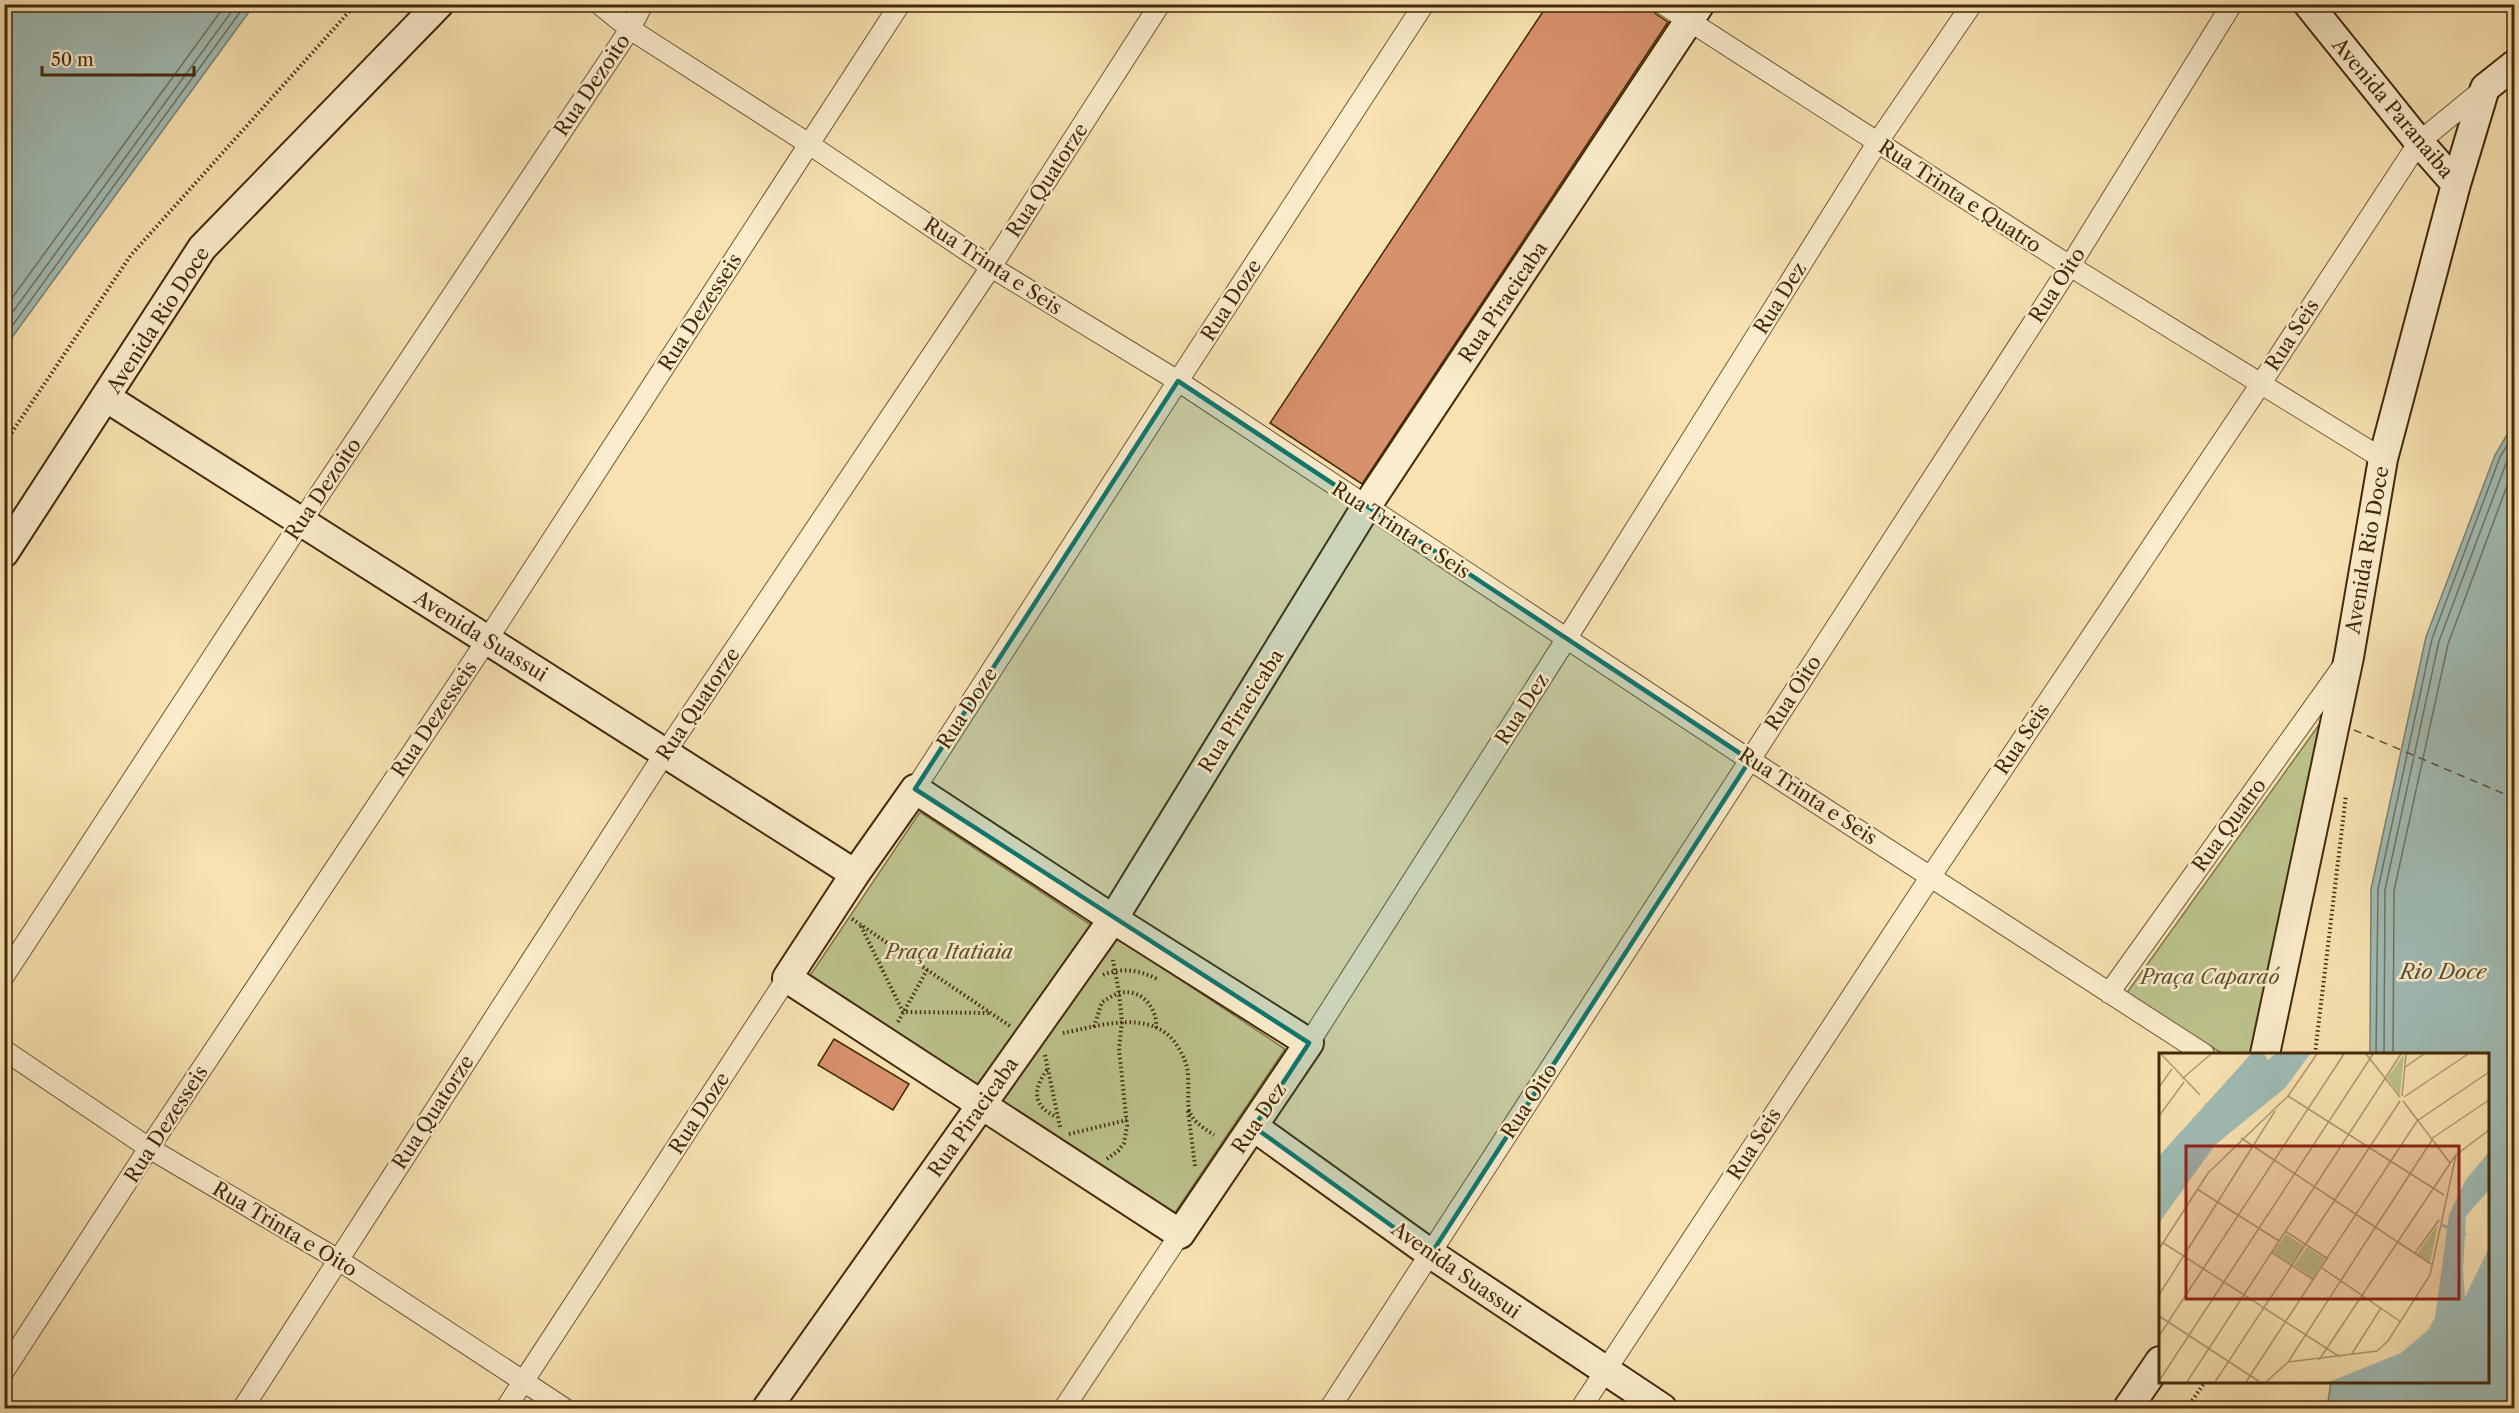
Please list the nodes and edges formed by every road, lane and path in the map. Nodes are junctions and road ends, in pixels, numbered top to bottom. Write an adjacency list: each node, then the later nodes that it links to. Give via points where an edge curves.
1 (356, 4): 25 (path, via 130,255)
2 (438, 4): 24 (street, Avenida Rio Doce, via 202,248)
3 (599, 4): 13 (street, Rua Trinta e Seis)
4 (643, 4): 13 (street, Rua Dezoito)
5 (900, 4): 18 (street, Rua Dezesseis)
6 (1160, 4): 21 (street, Rua Quatorze)
7 (1424, 4): 22 (street, Rua Doze)
8 (1662, 4): 12 (street, Rua Trinta e Quatro)
9 (1971, 4): 17 (street, Rua Dez)
10 (2232, 4): 20 (street, Rua Oito)
11 (2308, 4): 16 (street, Avenida Paranaiba)
12 (1695, 13): 17 (street, Rua Trinta e Quatro); 27 (street, Rua Piracicaba)
13 (630, 28): 18 (street, Rua Trinta e Seis); 28 (street, Rua Dezoito)
14 (2514, 65): 15 (street)
15 (2485, 88): 16 (street, Rua Seis); 19 (street, Avenida Rio Doce)
16 (2419, 142): 19 (street, Avenida Paranaiba); 23 (street, Rua Seis)
17 (1877, 143): 20 (street, Rua Trinta e Quatro); 30 (street, Rua Dez)
18 (809, 144): 21 (street, Rua Trinta e Seis); 31 (street, Rua Dezesseis)
19 (2456, 184): 26 (street, Avenida Rio Doce)
20 (2070, 266): 23 (street, Rua Trinta e Quatro); 34 (street, Rua Oito)
21 (991, 267): 22 (street, Rua Trinta e Seis); 33 (street, Rua Quatorze)
22 (1178, 381): 27 (street, Rua Trinta e Seis); 35 (street, Rua Doze)
23 (2260, 385): 26 (street, Rua Trinta e Quatro); 37 (street, Rua Seis)
24 (107, 398): 28 (street, Avenida Suassui); 29 (street, Avenida Rio Doce)
25 (4, 444)
26 (2383, 459): 32 (street, Avenida Rio Doce)
27 (1366, 507): 30 (street, Rua Trinta e Seis); 39 (street, Rua Piracicaba)
28 (301, 522): 31 (street, Avenida Suassui); 44 (street, Rua Dezoito)
29 (4, 553)
30 (1567, 638): 34 (street, Rua Trinta e Seis); 57 (street, Rua Dez)
31 (486, 640): 33 (street, Avenida Suassui); 68 (street, Rua Dezesseis)
32 (2349, 657): 49 (street, Rua Quatro); 60 (street, Avenida Rio Doce)
33 (665, 753): 36 (street, Avenida Suassui); 73 (street, Rua Quatorze)
34 (1750, 760): 37 (street, Rua Trinta e Seis); 72 (street, Rua Oito)
35 (915, 789): 36 (street, Rua Doze); 39 (street)
36 (855, 874): 38 (street, Rua Doze)
37 (1931, 876): 49 (street, Rua Trinta e Seis); 76 (street, Rua Seis)
38 (834, 907): 40 (path); 46 (street, Rua Doze)
39 (1113, 919): 55 (street, Rua Piracicaba); 57 (street)
40 (861, 926): 42 (path); 50 (path)
41 (1113, 959): 43 (path)
42 (927, 970): 50 (path); 51 (path)
43 (1114, 970): 45 (path); 47 (path, via 1143,972); 48 (path)
44 (4, 976)
45 (1100, 976)
46 (787, 978): 56 (street); 77 (street, Rua Doze)
47 (1157, 979)
48 (1119, 993): 52 (path); 53 (path, via 1102,1002); 54 (path, via 1144,998 1157,1017)
49 (2109, 993): 59 (street, Rua Trinta e Seis)
50 (903, 1012): 51 (path); 56 (path)
51 (990, 1013): 55 (path)
52 (1122, 1022): 53 (path); 54 (path); 65 (path, via 1119,1048)
53 (1094, 1027): 55 (path)
54 (1156, 1028): 63 (path, via 1173,1039 1187,1064)
55 (1042, 1041): 61 (path); 62 (street, Rua Piracicaba)
56 (886, 1043): 62 (street)
57 (1309, 1043): 66 (street, Rua Dez)
58 (4, 1050): 68 (street, Rua Trinta e Oito)
59 (2202, 1053)
60 (2265, 1053)
61 (1048, 1070): 64 (path); 64 (path, via 1039,1084 1038,1101)
62 (982, 1105): 71 (street); 82 (street, Rua Piracicaba)
63 (1187, 1107): 67 (path, via 1199,1125); 70 (path)
64 (1058, 1117): 65 (path, via 1061,1136)
65 (1127, 1120): 69 (path, via 1124,1143)
66 (1254, 1127): 71 (street, Rua Dez); 72 (street, Avenida Suassui)
67 (1215, 1135)
68 (149, 1148): 73 (street, Rua Trinta e Oito); 75 (street, Rua Dezesseis)
69 (1102, 1163)
70 (1195, 1166)
71 (1180, 1234): 83 (street, Rua Dez)
72 (1431, 1254): 76 (street, Avenida Suassui); 84 (street, Rua Oito)
73 (337, 1259): 77 (street, Rua Trinta e Oito); 79 (street, Rua Quatorze)
74 (2159, 1362): 87 (street)
75 (4, 1371)
76 (1604, 1371): 85 (street, Rua Seis); 86 (street, Avenida Suassui)
77 (523, 1381): 80 (street, Rua Doze); 81 (street, Rua Trinta e Oito)
78 (2204, 1383): 88 (path)
79 (243, 1408)
80 (506, 1408)
81 (564, 1408)
82 (767, 1408)
83 (1064, 1408)
84 (1330, 1408)
85 (1581, 1408)
86 (1662, 1408)
87 (2128, 1408)
88 (2187, 1408)

